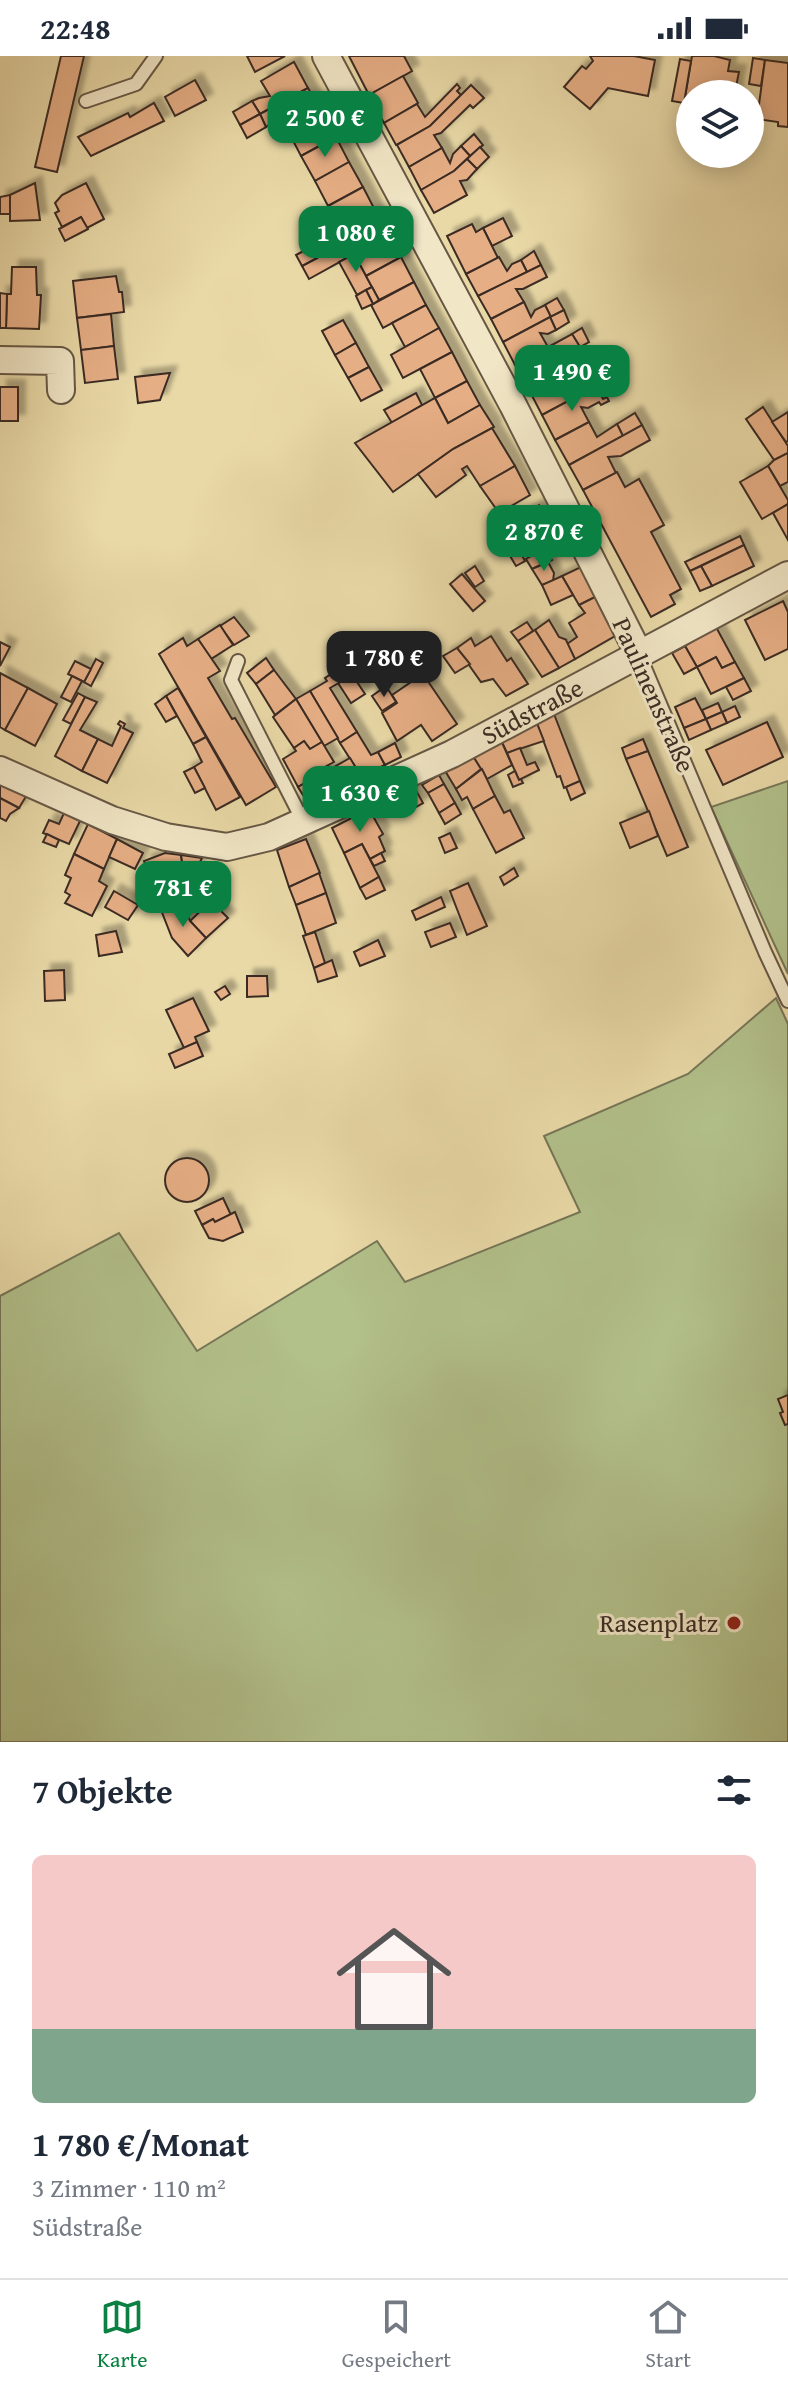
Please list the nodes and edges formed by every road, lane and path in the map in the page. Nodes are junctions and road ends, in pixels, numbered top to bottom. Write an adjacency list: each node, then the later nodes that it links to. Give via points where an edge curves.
1 (156, 56): 3 (lane, via 136,84)
2 (326, 56): 7 (street, Paulinenstraße)
3 (86, 101)
4 (0, 360): 5 (street, via 60,361)
5 (61, 390)
6 (788, 575): 7 (street, Südstraße)
7 (639, 654): 10 (street, Südstraße, via 452,754); 11 (lane, Paulinenstraße)
8 (238, 661): 10 (lane, via 231,680)
9 (0, 770): 10 (street, Südstraße, via 112,820 166,837 227,847)
10 (304, 823)
11 (788, 1001)

